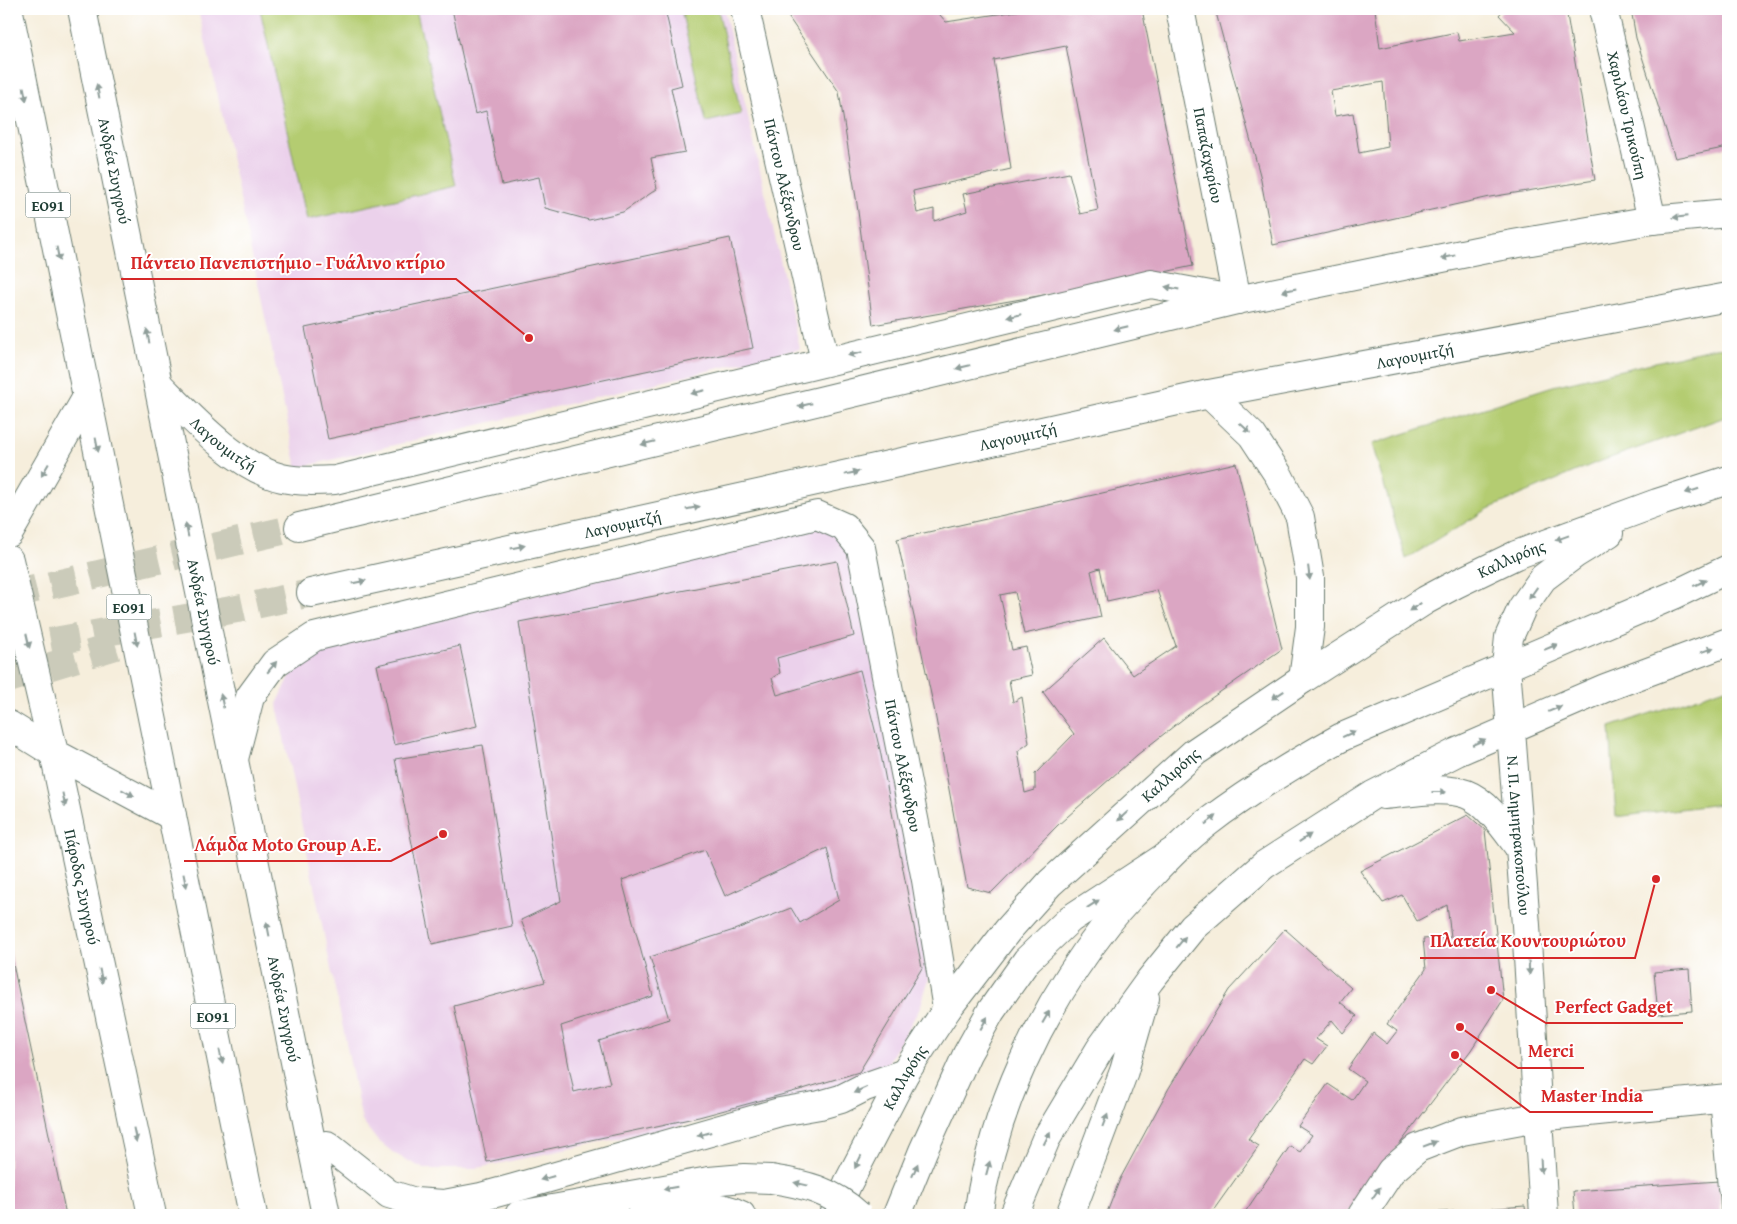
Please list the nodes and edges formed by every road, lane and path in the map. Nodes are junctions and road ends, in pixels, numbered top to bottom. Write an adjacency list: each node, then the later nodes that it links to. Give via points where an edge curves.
1 (82, 9): 11 (main road, Ανδρέα Συγγρού, one-way to 1)
2 (744, 9): 10 (main road, Πάντου Αλέξανδρου)
3 (1180, 9): 9 (main road, Παπαζαχαρίου)
4 (1603, 9): 7 (main road, Χαριλάου Τρικούπη)
5 (9, 12): 13 (main road, ΕΟ91, one-way to 13)
6 (1728, 213): 7 (main road, Λαγουμιτζή, one-way to 7)
7 (1652, 220): 9 (main road, Λαγουμιτζή, one-way to 9, via 1496,247)
8 (1728, 297): 12 (main road, Λαγουμιτζή)
9 (1237, 300): 10 (main road, Λαγουμιτζή, one-way to 10, via 1151,284); 16 (main road, Λαγουμιτζή, one-way to 16)
10 (825, 361): 11 (main road, Λαγουμιτζή, one-way to 11, via 335,480 311,481 282,478 260,470 205,431)
11 (158, 384): 27 (main road, Ανδρέα Συγγρού, one-way to 11)
12 (1209, 394): 20 (main road, Λαγουμιτζή, one-way to 12); 23 (main road, one-way to 23, via 1252,435 1279,476 1300,518 1310,576 1310,626)
13 (87, 397): 17 (main road, one-way to 17); 29 (main road, ΕΟ91, one-way to 29)
14 (1728, 480): 15 (main road, one-way to 15)
15 (1657, 503): 22 (main road, Ν. Π. Δημητρακοπούλου, one-way to 22, via 1543,578 1522,608 1509,637); 23 (main road, Καλλιρόης, one-way to 23, via 1516,555 1456,584)
16 (299, 527)
17 (9, 533)
18 (9, 560): 26 (main road, Πάροδος Συγγρού, one-way to 26)
19 (1728, 569): 22 (main road, one-way to 19)
20 (311, 593)
21 (1728, 642): 25 (main road, one-way to 21)
22 (1506, 666): 25 (main road, Ν. Π. Δημητρακοπούλου); 31 (main road, one-way to 22, via 1257,787 1342,737)
23 (1304, 679): 33 (main road, Καλλιρόης, one-way to 33, via 1195,752 1090,846 1008,930)
24 (9, 725): 26 (main road)
25 (1510, 728): 28 (main road, one-way to 25); 30 (main road, Ν. Π. Δημητρακοπούλου)
26 (54, 753): 29 (main road, one-way to 29); 40 (main road, Πάροδος Συγγρού, one-way to 40)
27 (234, 759): 33 (main road, Πάντου Αλέξανδρου, one-way to 33, via 250,697 275,663 314,637 817,515 844,527 861,548); 35 (main road, Ανδρέα Συγγρού, one-way to 27)
28 (1373, 795): 30 (main road, one-way to 30, via 1442,791 1467,794 1494,816); 32 (main road, one-way to 28, via 1193,927 1264,865)
29 (172, 816): 41 (main road, ΕΟ91, one-way to 41)
30 (1521, 850): 37 (main road, Ν. Π. Δημητρακοπούλου, one-way to 37)
31 (1174, 851): 49 (main road, one-way to 31, via 967,1054 991,1011 1028,960 1070,919); 50 (main road, one-way to 31, via 1000,1122 1024,1056 1076,966 1108,923)
32 (1150, 980): 51 (main road, one-way to 32, via 1046,1139 1100,1049); 52 (main road, one-way to 32, via 1124,1071)
33 (948, 1009): 34 (main road, Καλλιρόης)
34 (905, 1072): 38 (main road, one-way to 38, via 841,1099 780,1112 497,1193 444,1204 415,1202 389,1194); 47 (main road, Καλλιρόης, one-way to 47)
35 (299, 1080): 38 (main road); 42 (main road, Ανδρέα Συγγρού)
36 (1724, 1098): 37 (main road); 39 (lane)
37 (1538, 1117): 53 (main road, one-way to 37, via 1391,1172 1418,1148 1462,1132); 54 (main road, Ν. Π. Δημητρακοπούλου, one-way to 54)
38 (327, 1145): 43 (main road, via 337,1171 356,1192 377,1207)
39 (1728, 1188)
40 (152, 1215)
41 (253, 1215)
42 (326, 1215)
43 (401, 1215)
44 (519, 1215): 48 (main road, one-way to 44, bridge, via 835,1198 810,1186 744,1178 709,1181)
45 (641, 1215): 46 (main road, via 713,1206)
46 (741, 1215)
47 (834, 1215)
48 (858, 1215)
49 (897, 1215)
50 (978, 1215)
51 (1014, 1215)
52 (1070, 1215)
53 (1362, 1215)
54 (1544, 1215)

